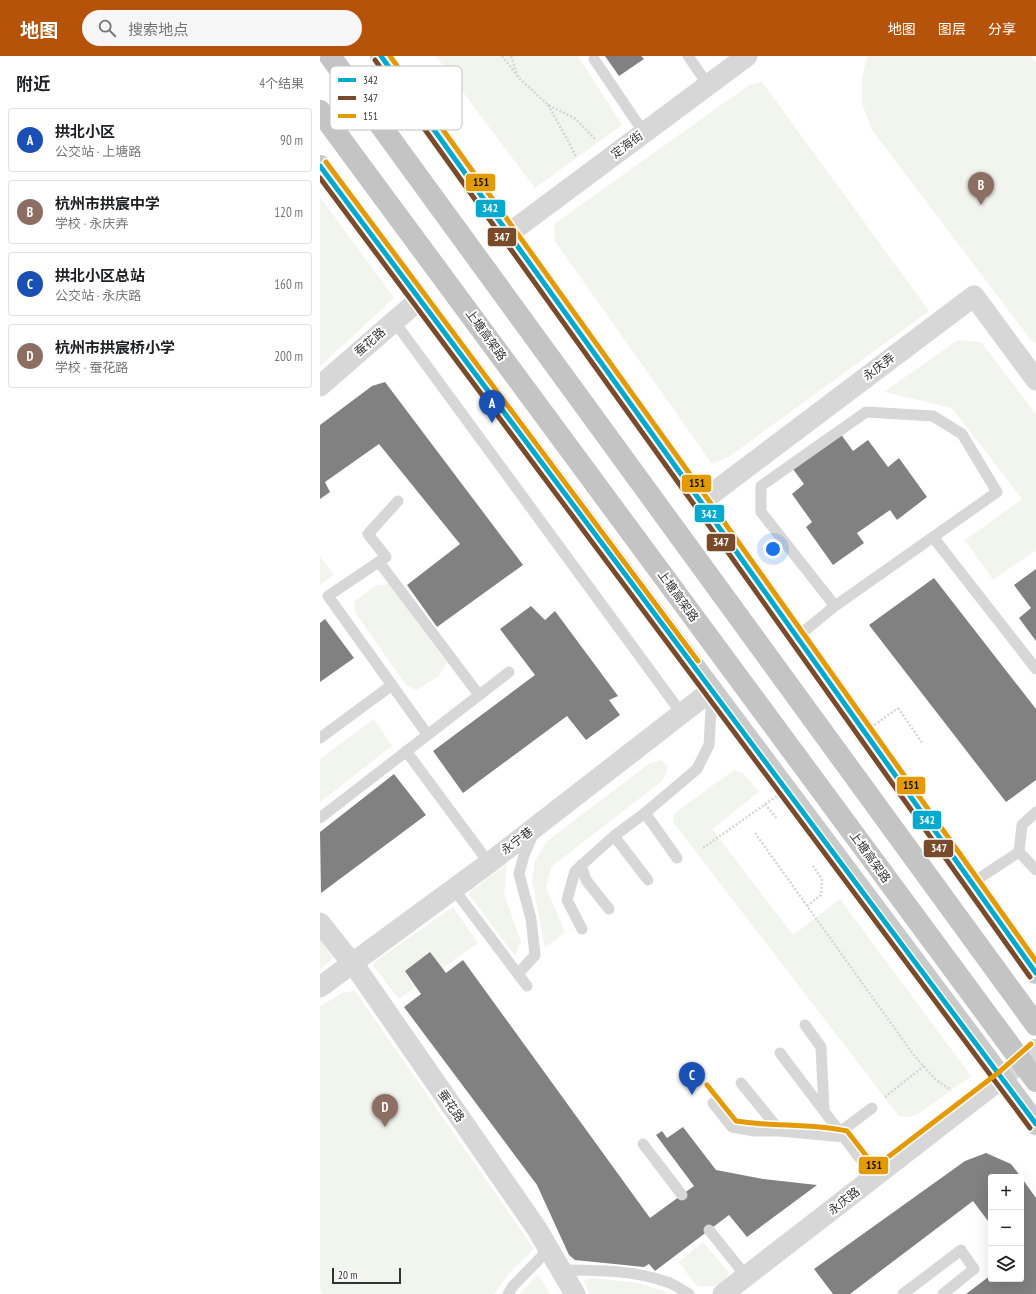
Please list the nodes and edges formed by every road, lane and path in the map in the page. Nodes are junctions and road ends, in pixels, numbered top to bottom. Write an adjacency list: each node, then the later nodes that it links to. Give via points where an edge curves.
1 (330, 56): 8 (highway, bridge)
2 (381, 56): 9 (main road)
3 (502, 56): 10 (path)
4 (511, 56): 10 (path)
5 (688, 56): 11 (lane)
6 (747, 56): 11 (street, 定海街)
7 (594, 58): 18 (lane)
8 (337, 66)
9 (388, 66)
10 (518, 77): 12 (path)
11 (708, 85): 18 (street, 定海街)
12 (548, 105): 19 (path, via 576,119); 21 (path)
13 (320, 111): 14 (highway, 上塘高架路, bridge)
14 (330, 125)
15 (334, 130): 74 (highway, 上塘高架路, bridge)
16 (384, 130): 69 (highway, bridge)
17 (434, 130): 22 (main road)
18 (644, 133): 19 (street, 定海街)
19 (612, 156): 21 (street, 定海街)
20 (320, 166): 23 (main road)
21 (585, 177): 22 (street, 定海街)
22 (508, 234): 28 (main road)
23 (420, 298): 24 (street, 蚕花路); 36 (main road)
24 (394, 321): 26 (street, 蚕花路); 39 (lane)
25 (1036, 380): 28 (street, 永庆弄, via 974,296)
26 (320, 386)
27 (398, 501): 30 (lane, via 368,534 386,557)
28 (701, 502): 32 (main road)
29 (933, 536): 31 (lane); 31 (lane, via 997,492 962,434 933,416 866,412 761,486 761,512); 33 (lane)
30 (378, 562): 35 (lane, via 328,596); 37 (lane)
31 (835, 606): 32 (lane)
32 (797, 637): 57 (main road)
33 (1036, 669)
34 (509, 672): 37 (lane)
35 (392, 685): 40 (lane); 41 (lane)
36 (712, 690): 39 (street, 永宁巷); 45 (lane, via 708,745 697,769); 73 (main road)
37 (479, 695): 40 (lane)
38 (898, 708): 42 (path)
39 (682, 714): 47 (street, 永宁巷)
40 (427, 734): 43 (lane)
41 (320, 738)
42 (923, 744)
43 (406, 751): 46 (lane); 53 (lane)
44 (1036, 812): 50 (lane, via 1022,824)
45 (645, 813): 49 (lane); 51 (lane)
46 (320, 818)
47 (538, 825): 53 (street, 永宁巷); 65 (lane, via 524,855 519,874 531,919 535,955)
48 (755, 834): 59 (path)
49 (614, 836): 54 (lane); 56 (lane)
50 (1019, 852): 55 (lane); 57 (lane)
51 (677, 858)
52 (809, 861): 59 (path, via 822,879 821,895)
53 (489, 863): 58 (street, 永宁巷)
54 (581, 866): 60 (lane, via 586,880); 62 (lane, via 575,871 567,900)
55 (1036, 870)
56 (648, 880)
57 (972, 883): 64 (main road)
58 (453, 888): 63 (street, 永宁巷); 65 (lane)
59 (807, 906): 72 (path)
60 (609, 909)
61 (320, 923): 63 (street, 蚕花路)
62 (582, 929)
63 (352, 963): 67 (street, 永宁巷); 87 (street, 蚕花路)
64 (1036, 973)
65 (518, 974): 66 (lane)
66 (527, 986)
67 (320, 987)
68 (805, 1025): 79 (lane, via 821,1047)
69 (1036, 1025)
70 (1036, 1049): 73 (street, 永庆路)
71 (780, 1053): 79 (lane)
72 (924, 1066): 76 (path, via 935,1079); 78 (path)
73 (1002, 1078): 76 (street, 永庆路); 80 (main road)
74 (1036, 1081)
75 (741, 1083): 81 (lane)
76 (969, 1103): 84 (street, 永庆路)
77 (713, 1104): 81 (lane, via 732,1127 754,1131)
78 (872, 1108): 82 (lane)
79 (824, 1110): 82 (lane)
80 (1036, 1124)
81 (780, 1131): 82 (lane)
82 (842, 1134): 84 (lane)
83 (643, 1144): 85 (lane)
84 (874, 1177): 89 (street, 永庆路)
85 (682, 1195)
86 (709, 1230): 89 (lane)
87 (549, 1249): 88 (street, 蚕花路); 90 (lane)
88 (561, 1270): 91 (street, 蚕花路); 92 (lane, via 601,1270 636,1274 671,1284)
89 (746, 1276): 93 (street, 永庆路)
90 (508, 1294)
91 (575, 1294)
92 (689, 1294)
93 (723, 1294)
94 (903, 1294): 95 (lane, via 961,1250 974,1269)
95 (942, 1294)

